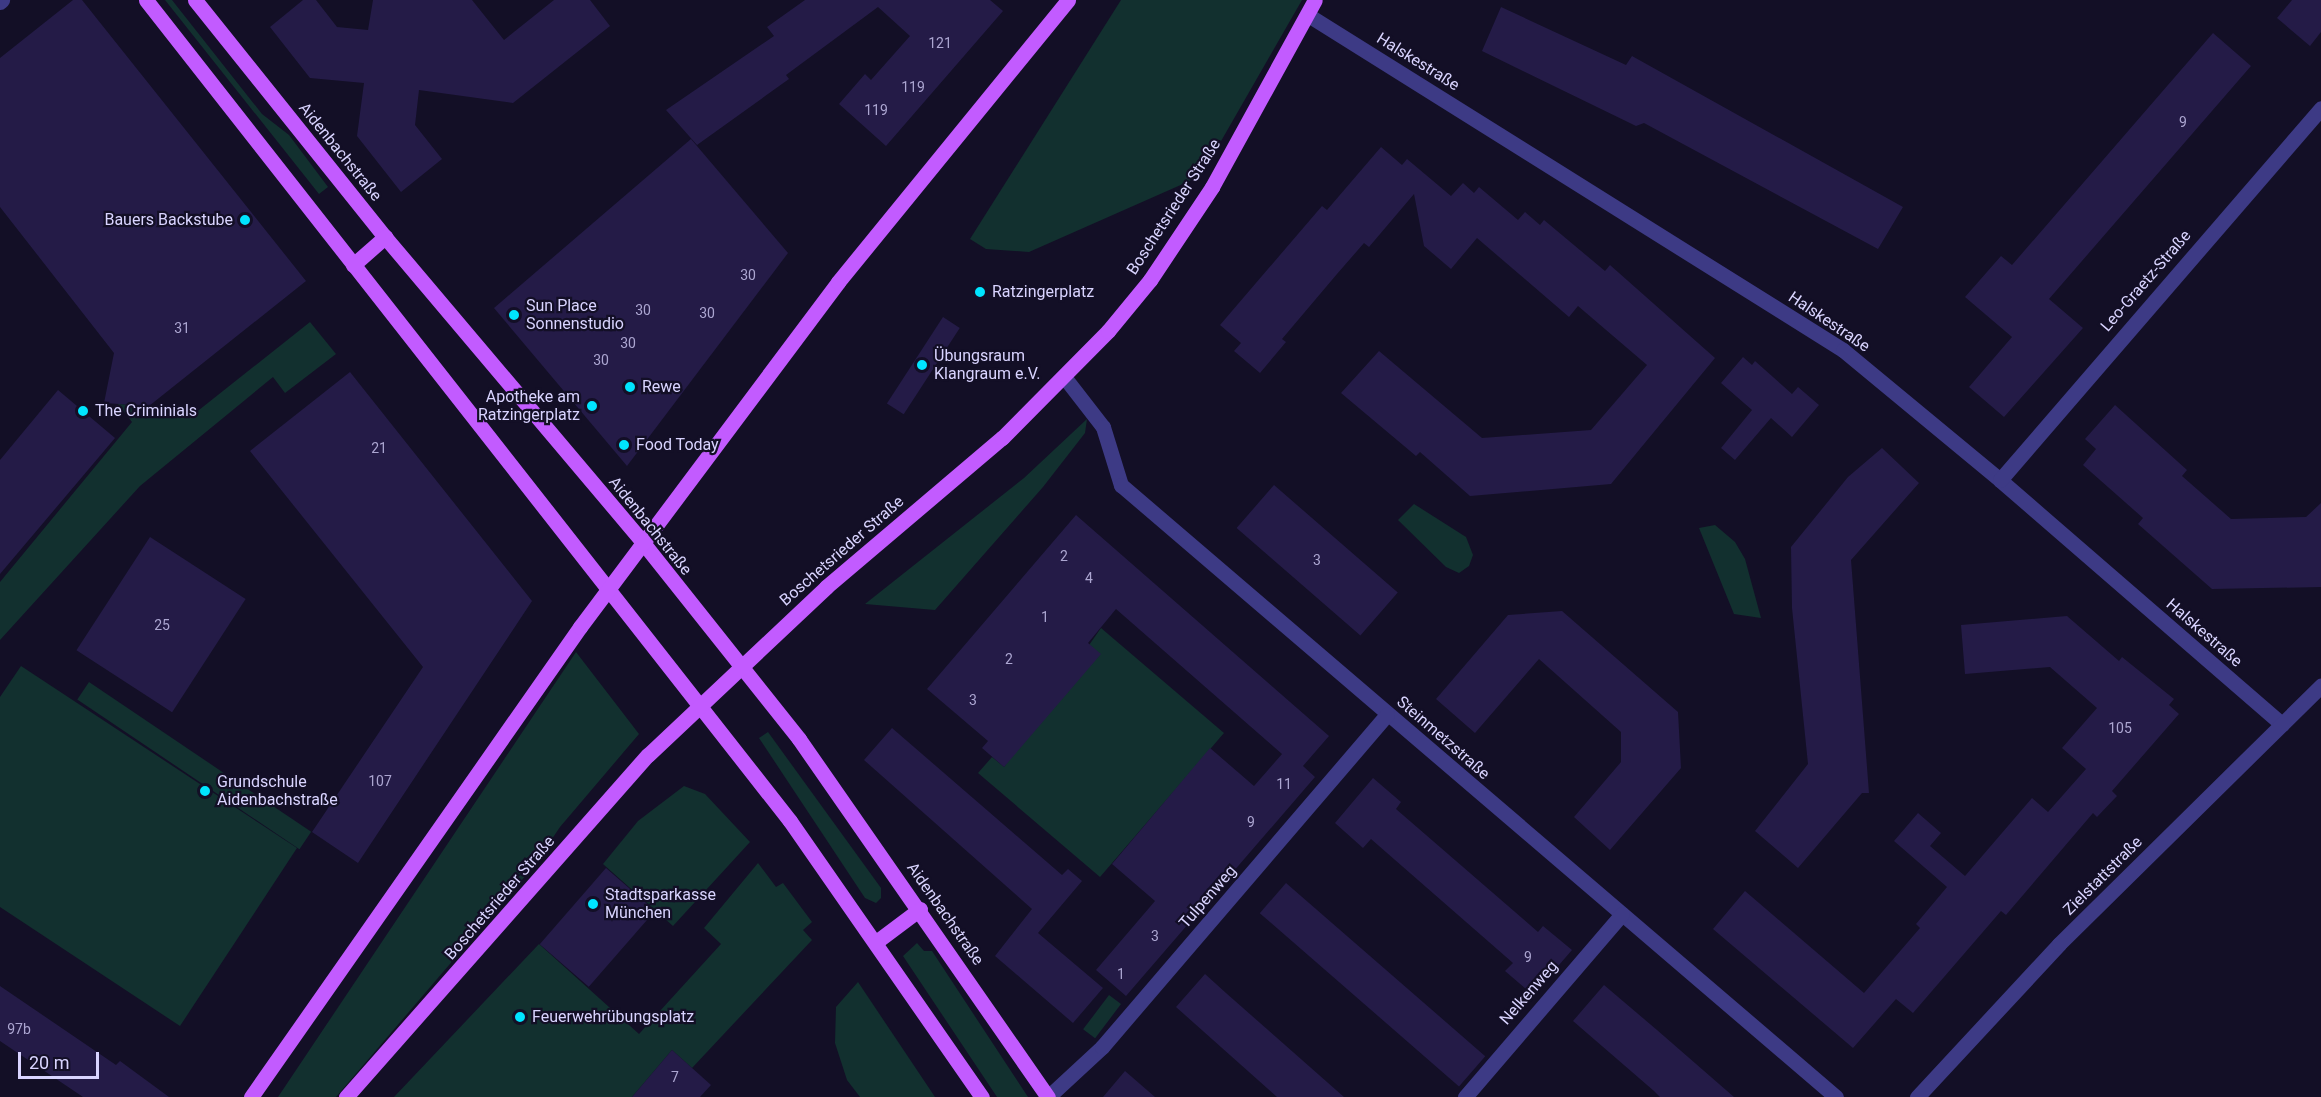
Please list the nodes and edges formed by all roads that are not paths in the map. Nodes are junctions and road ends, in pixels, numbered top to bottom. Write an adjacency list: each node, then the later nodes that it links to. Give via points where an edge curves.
1 (146, 0): 8 (main road)
2 (195, 0): 7 (main road, Aidenbachstraße)
3 (1068, 0): 11 (main road, via 838,282)
4 (1316, 0): 5 (main road, Boschetsrieder Straße)
5 (1308, 15): 9 (main road, Boschetsrieder Straße, via 1212,187 1180,235 1129,305); 10 (street, Halskestraße, via 1843,350)
6 (2321, 108): 10 (street, Leo-Graetz-Straße)
7 (385, 237): 8 (main road); 11 (main road, Aidenbachstraße)
8 (353, 265): 12 (main road)
9 (1065, 378): 13 (main road, Boschetsrieder Straße); 16 (street, Steinmetzstraße, via 1103,427 1121,485)
10 (2000, 480): 17 (street, Halskestraße)
11 (644, 543): 12 (main road); 13 (main road, Aidenbachstraße)
12 (610, 590): 15 (main road); 21 (main road)
13 (741, 666): 15 (main road, Boschetsrieder Straße); 18 (main road, Aidenbachstraße, via 799,739)
14 (2321, 686): 17 (street, Zielstattstraße)
15 (701, 705): 20 (main road, via 790,820); 22 (main road, Boschetsrieder Straße, via 648,755)
16 (1388, 714): 19 (street, Steinmetzstraße); 24 (street, Tulpenweg, via 1102,1047)
17 (2282, 724): 27 (street, Zielstattstraße, via 2059,944)
18 (920, 909): 20 (main road); 24 (main road, Aidenbachstraße)
19 (1622, 914): 25 (street, Nelkenweg); 26 (street, Steinmetzstraße)
20 (876, 942): 23 (main road)
21 (250, 1097)
22 (346, 1097)
23 (982, 1097)
24 (1048, 1097)
25 (1464, 1097)
26 (1836, 1097)
27 (1917, 1097)

